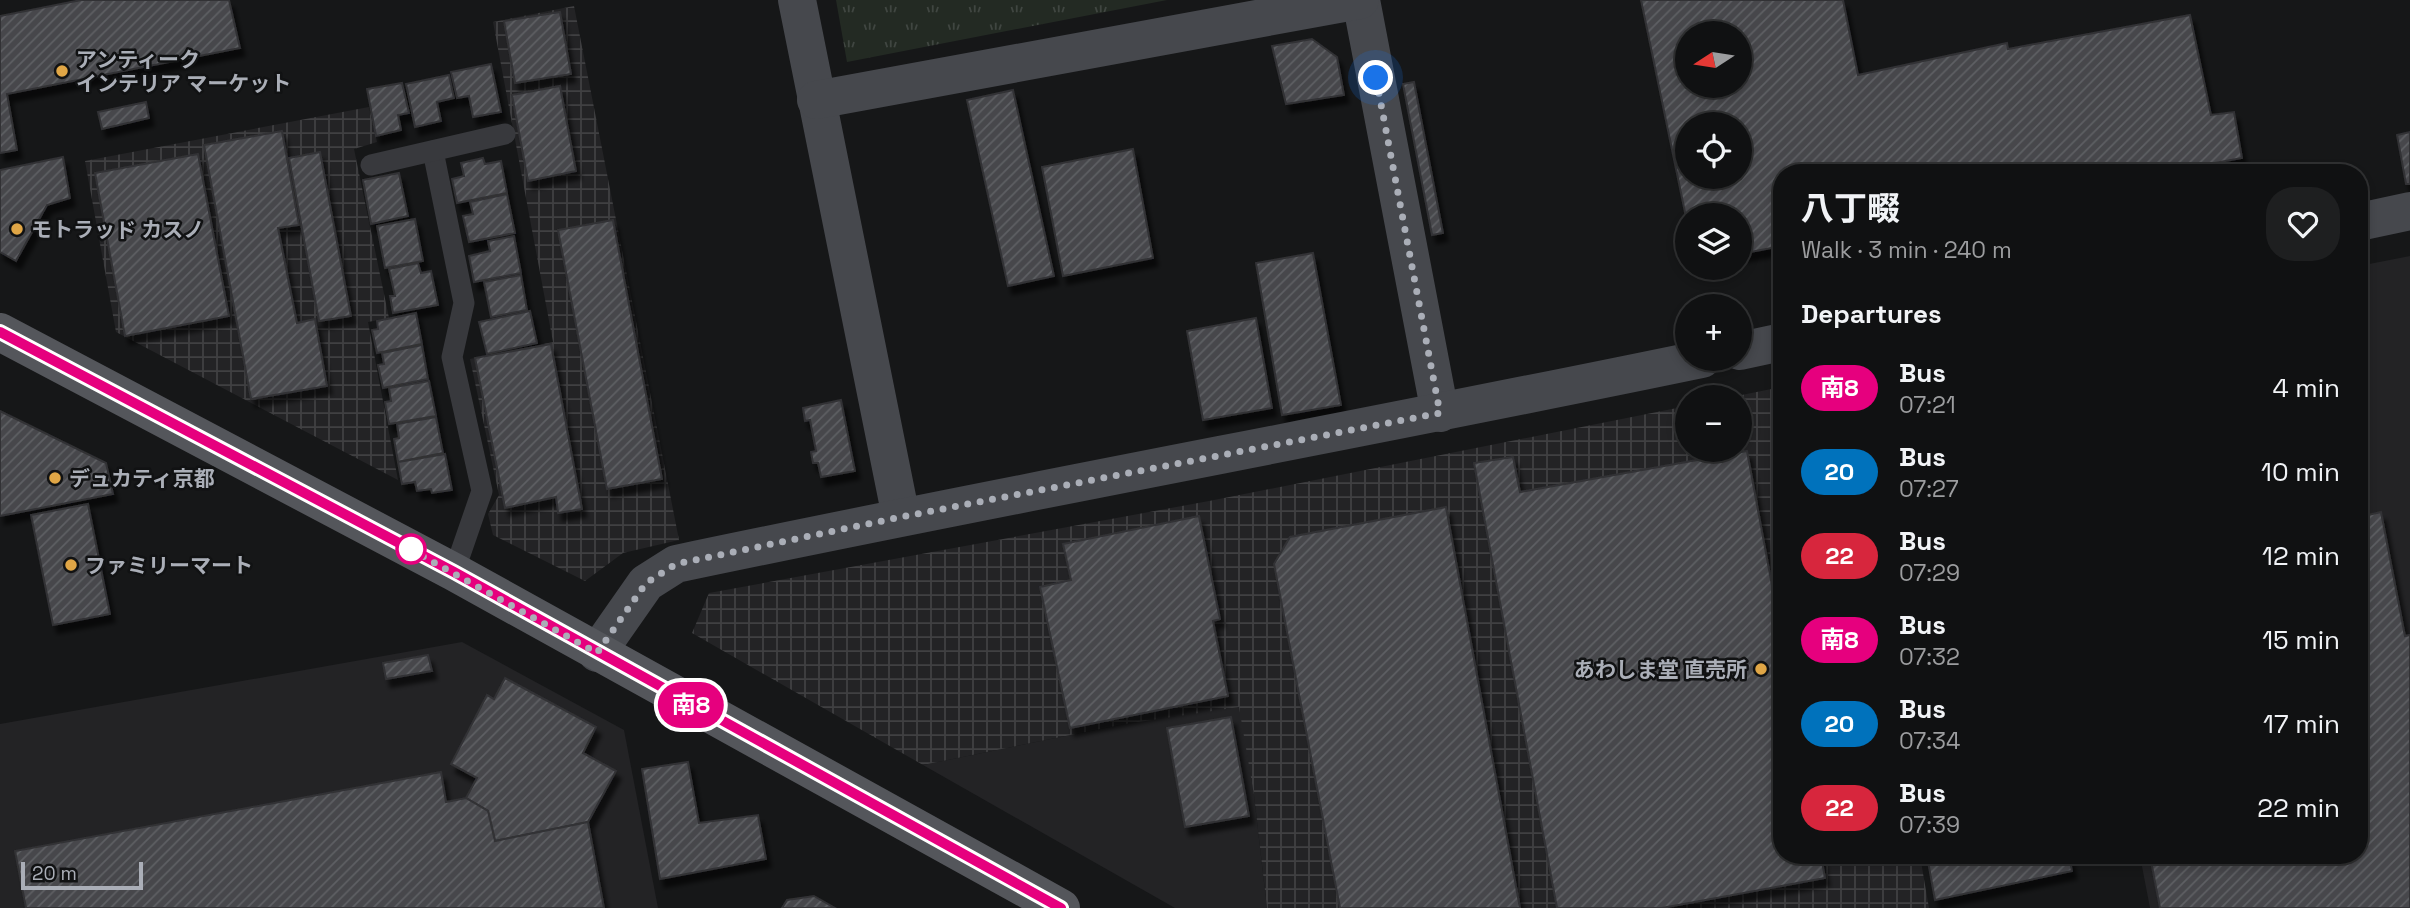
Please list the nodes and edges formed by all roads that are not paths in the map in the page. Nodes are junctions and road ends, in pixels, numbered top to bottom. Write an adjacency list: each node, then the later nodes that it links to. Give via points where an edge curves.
1 (797, 0): 3 (street)
2 (1360, 0): 3 (street); 13 (street)
3 (816, 100): 14 (street)
4 (505, 134): 5 (lane)
5 (433, 151): 6 (lane); 15 (lane, via 464,303 452,357 482,491)
6 (371, 165)
7 (2410, 211): 8 (street)
8 (2368, 220)
9 (0, 332): 15 (main road)
10 (1773, 344): 11 (street)
11 (1752, 348)
12 (1675, 365): 13 (street)
13 (1440, 413): 14 (street)
14 (901, 517): 16 (street, via 676,564 646,583)
15 (454, 572): 16 (main road)
16 (597, 653): 17 (main road)
17 (1061, 908)

